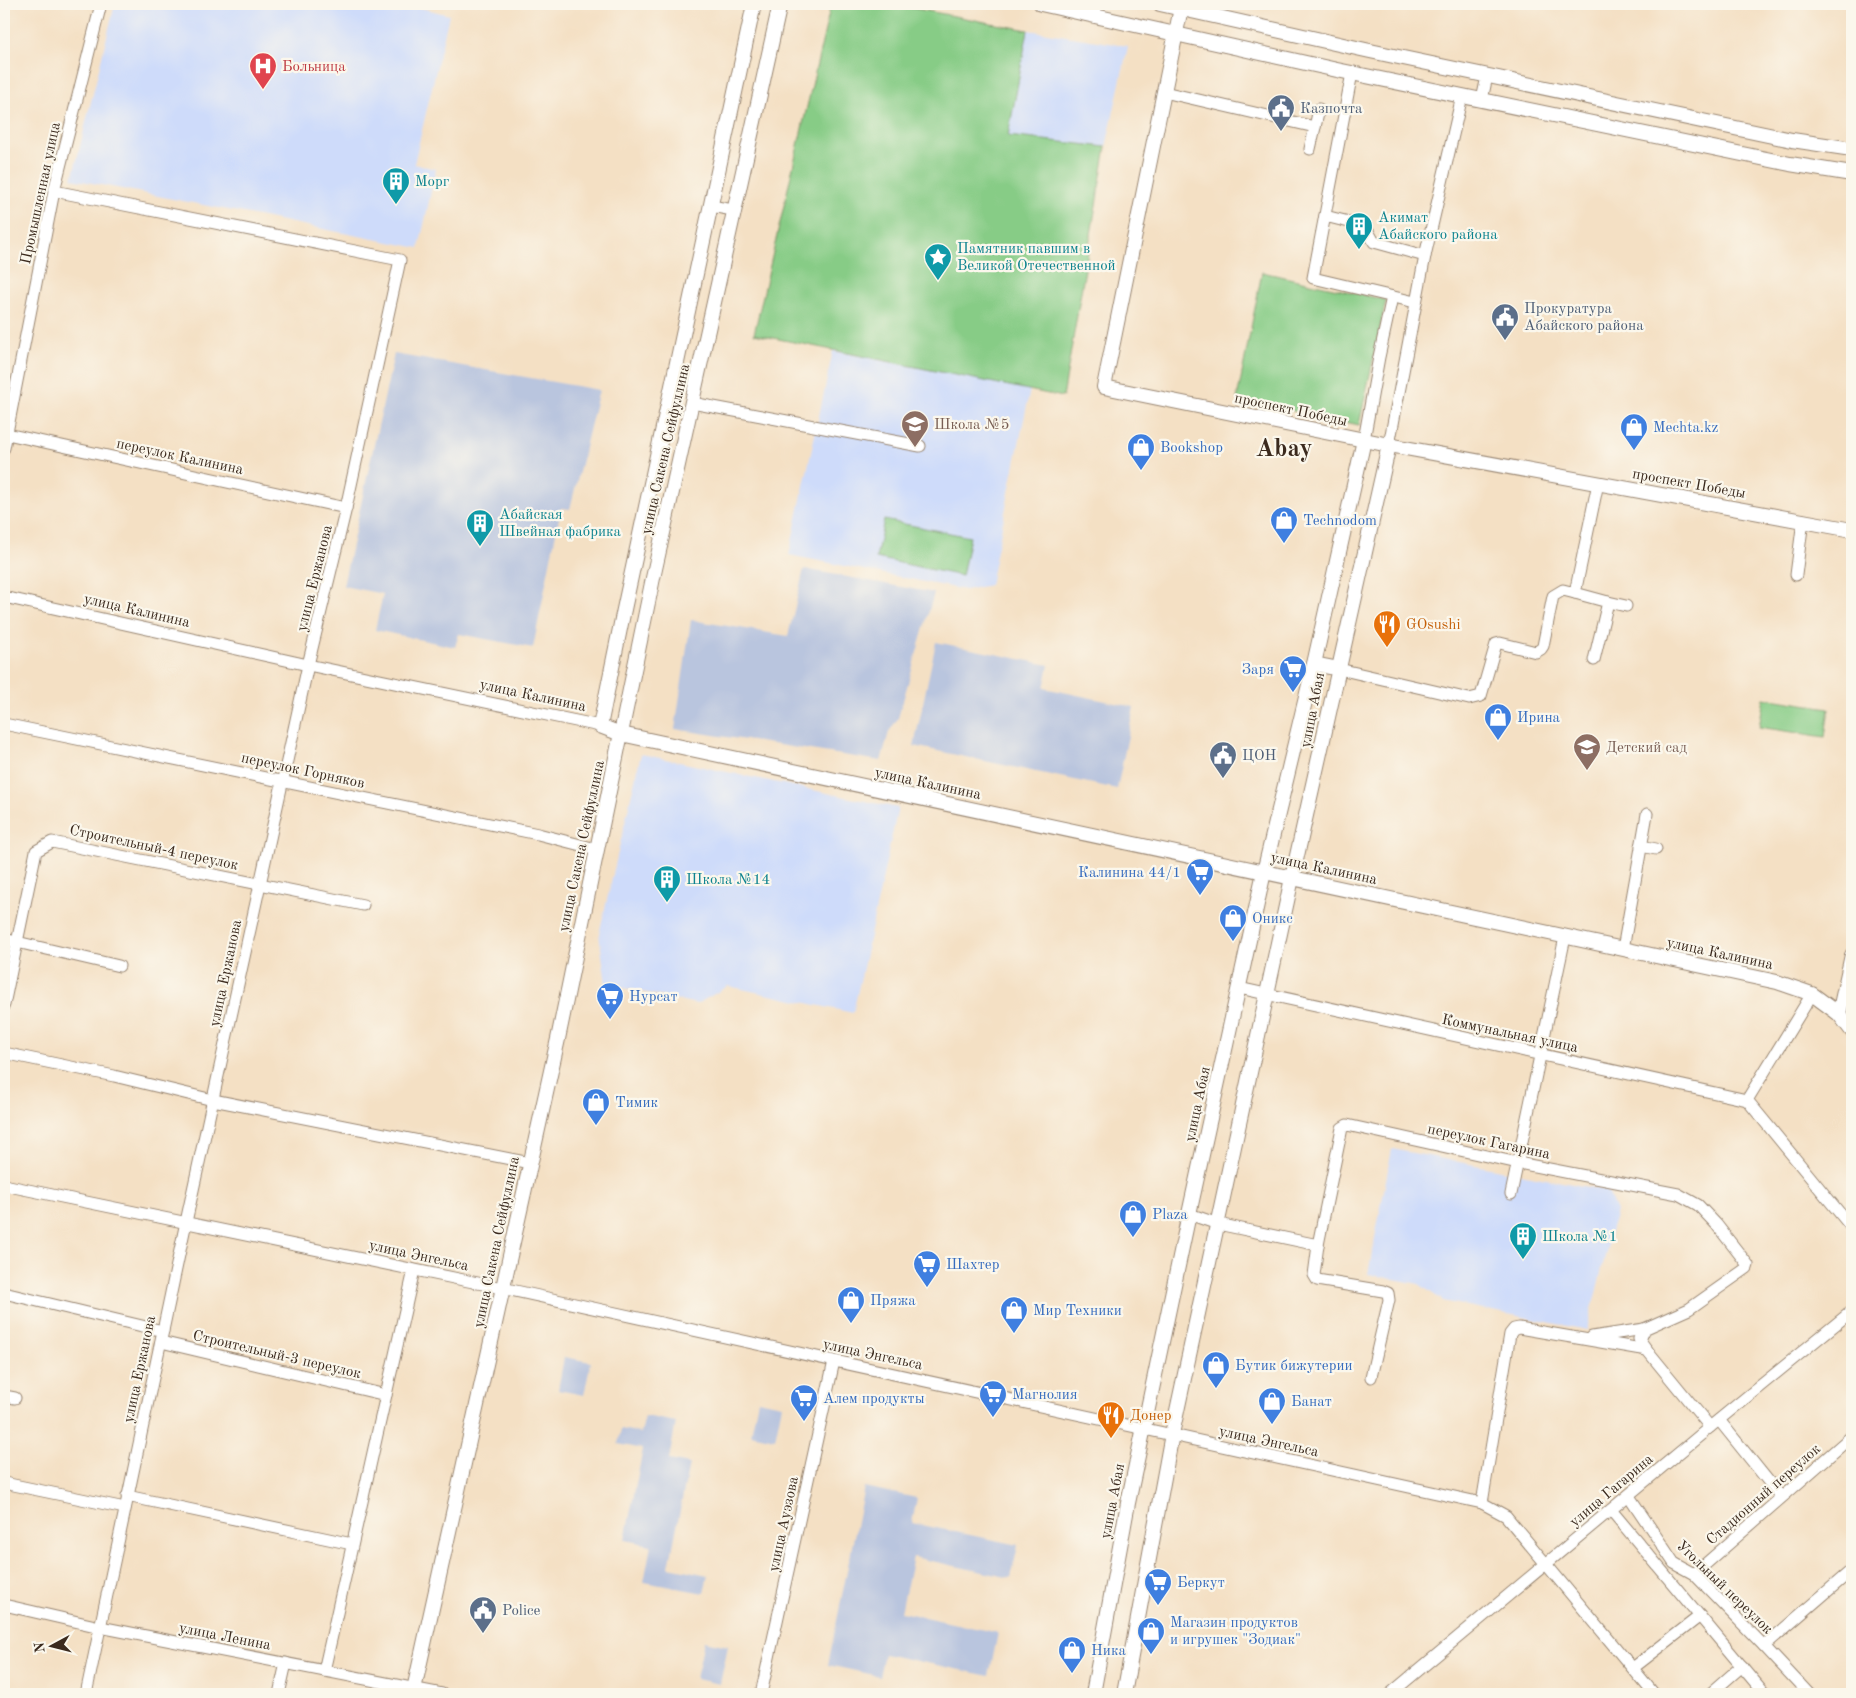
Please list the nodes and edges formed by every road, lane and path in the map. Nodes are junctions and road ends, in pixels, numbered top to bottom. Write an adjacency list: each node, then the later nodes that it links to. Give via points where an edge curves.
1 (101, 4): 21 (street, Промышленная улица)
2 (754, 4): 22 (street, улица Сакена Сейфуллина)
3 (780, 4): 23 (street, улица Сакена Сейфуллина)
4 (1041, 4): 7 (street)
5 (1160, 4): 6 (street)
6 (1181, 8): 7 (street, проспект Победы); 8 (street)
7 (1176, 34): 9 (street); 11 (street, проспект Победы)
8 (1370, 52): 9 (street, via 1364,58); 10 (street)
9 (1358, 75): 12 (street); 24 (street)
10 (1487, 76): 13 (street); 16 (street)
11 (1164, 92): 15 (street); 30 (street, проспект Победы, via 1104,387)
12 (1462, 96): 13 (street); 25 (street)
13 (1482, 100): 19 (street)
14 (1320, 109): 15 (street)
15 (1315, 128): 17 (street)
16 (1792, 140): 18 (street); 19 (street)
17 (1310, 149)
18 (1852, 149)
19 (1790, 164): 20 (street)
20 (1852, 174)
21 (54, 191): 29 (street, Промышленная улица); 35 (street, улица Ержанова, via 400,260)
22 (711, 206): 23 (street); 48 (street, улица Сакена Сейфуллина)
23 (733, 210): 28 (street, улица Сакена Сейфуллина)
24 (1325, 216): 25 (street, via 1365,226 1374,242); 26 (street, via 1313,278)
25 (1425, 256): 27 (street)
26 (1392, 297): 27 (street); 30 (street)
27 (1415, 302): 31 (street)
28 (692, 403): 32 (street); 49 (street, улица Сакена Сейфуллина)
29 (7, 434): 33 (street, Промышленная улица); 35 (street, переулок Калинина)
30 (1364, 440): 31 (street, проспект Победы); 44 (street)
31 (1389, 445): 34 (street, проспект Победы); 46 (street)
32 (920, 446)
33 (4, 448)
34 (1598, 483): 36 (street, проспект Победы); 39 (street)
35 (346, 508): 45 (street, улица Ержанова)
36 (1803, 520): 37 (street, проспект Победы); 38 (street)
37 (1852, 530)
38 (1796, 574)
39 (1575, 593): 41 (street); 46 (street, via 1563,590 1553,596 1544,646 1539,651 1496,644 1480,696 1476,698)
40 (4, 597): 45 (street, улица Калинина)
41 (1608, 602): 42 (street); 43 (street)
42 (1626, 606)
43 (1594, 660)
44 (1314, 664): 46 (street, улица Абая); 55 (street, улица Абая)
45 (308, 665): 48 (street, улица Калинина); 50 (street, улица Ержанова)
46 (1339, 670): 56 (street, улица Абая)
47 (4, 724): 50 (street, переулок Горняков)
48 (600, 726): 49 (street, улица Калинина)
49 (621, 734): 53 (street, улица Сакена Сейфуллина); 55 (street, улица Калинина)
50 (283, 781): 53 (street, переулок Горняков); 57 (street, улица Ержанова)
51 (1647, 814): 52 (street)
52 (1641, 846): 54 (street); 62 (street)
53 (596, 849): 75 (street, улица Сакена Сейфуллина)
54 (1656, 849)
55 (1264, 872): 56 (street, улица Калинина); 65 (street, улица Абая)
56 (1292, 878): 59 (street, улица Калинина); 67 (street, улица Абая)
57 (260, 884): 58 (street, Строительный-4 переулок); 61 (street, Строительный-4 переулок, via 52,842 36,851); 73 (street, улица Ержанова)
58 (364, 905)
59 (1566, 937): 62 (street, улица Калинина); 72 (street)
60 (4, 939): 61 (street)
61 (17, 942): 64 (street); 68 (street, Строительный-4 переулок)
62 (1623, 949): 66 (street, улица Калинина, via 1777,982)
63 (1852, 955): 69 (street)
64 (119, 966)
65 (1239, 988): 67 (street, Коммунальная улица); 79 (street, улица Абая)
66 (1812, 994): 69 (street, улица Калинина); 74 (street)
67 (1267, 995): 72 (street, Коммунальная улица); 81 (street, улица Абая)
68 (4, 1005)
69 (1839, 1014): 70 (street, улица Калинина)
70 (1852, 1030)
71 (4, 1053): 73 (street)
72 (1540, 1055): 74 (street, Коммунальная улица); 76 (street)
73 (213, 1100): 75 (street); 80 (street, улица Ержанова)
74 (1747, 1100): 82 (street)
75 (530, 1163): 85 (street, улица Сакена Сейфуллина)
76 (1518, 1163): 78 (street); 83 (street, переулок Гагарина, via 1344,1126); 88 (street, переулок Гагарина, via 1678,1194 1698,1205 1748,1265 1689,1308)
77 (4, 1186): 80 (street, улица Энгельса)
78 (1510, 1194)
79 (1189, 1214): 81 (street); 96 (street, улица Абая)
80 (186, 1222): 84 (street, улица Энгельса); 89 (street, улица Ержанова)
81 (1218, 1224): 83 (street); 97 (street, улица Абая)
82 (1852, 1228)
83 (1318, 1245): 93 (street, via 1315,1278 1388,1293)
84 (414, 1270): 85 (street, улица Энгельса); 94 (street)
85 (502, 1288): 92 (street, улица Энгельса); 118 (street, улица Сакена Сейфуллина)
86 (4, 1293): 89 (street, Строительный-3 переулок)
87 (1852, 1311): 95 (street, улица Гагарина)
88 (1644, 1329): 90 (street); 91 (street, via 1639,1338)
89 (162, 1336): 94 (street, Строительный-3 переулок); 100 (street, улица Ержанова)
90 (1581, 1338): 91 (street); 103 (street, via 1519,1328 1510,1334)
91 (1647, 1350): 95 (street)
92 (834, 1361): 96 (street, улица Энгельса); 122 (street, улица Ауэзова)
93 (1371, 1377)
94 (386, 1395): 106 (street)
95 (1714, 1423): 101 (street, улица Гагарина); 102 (street)
96 (1144, 1428): 97 (street, улица Энгельса); 123 (street, улица Абая)
97 (1172, 1434): 103 (street, улица Энгельса); 124 (street, улица Абая)
98 (1852, 1436): 102 (street, Стадионный переулок)
99 (4, 1483): 104 (street)
100 (128, 1496): 104 (street, улица Ержанова); 106 (street)
101 (1628, 1496): 105 (street, улица Гагарина); 109 (street, Угольный переулок, via 1674,1563)
102 (1781, 1497): 109 (street, Стадионный переулок)
103 (1482, 1503): 107 (street, улица Энгельса, via 1506,1516)
104 (125, 1508): 112 (street, улица Ержанова)
105 (1611, 1510): 107 (street, улица Гагарина); 111 (street)
106 (352, 1544): 117 (street)
107 (1546, 1564): 116 (street, улица Энгельса); 125 (street, улица Гагарина)
108 (1852, 1570): 113 (street)
109 (1694, 1574): 113 (street, Угольный переулок)
110 (4, 1605): 112 (street, улица Ленина)
111 (1700, 1616): 115 (street); 116 (street)
112 (100, 1628): 114 (street, улица Ленина); 119 (street, улица Ержанова)
113 (1764, 1646): 129 (street, Угольный переулок)
114 (286, 1663): 117 (street, улица Ленина); 120 (street)
115 (1742, 1666): 127 (street); 128 (street)
116 (1633, 1668): 126 (street, улица Энгельса)
117 (324, 1671): 118 (street, улица Ленина)
118 (413, 1691): 121 (street, улица Ленина)
119 (86, 1694)
120 (279, 1694)
121 (442, 1694)
122 (761, 1694)
123 (1093, 1694)
124 (1124, 1694)
125 (1390, 1694)
126 (1654, 1694)
127 (1710, 1694)
128 (1765, 1694)
129 (1809, 1694)

